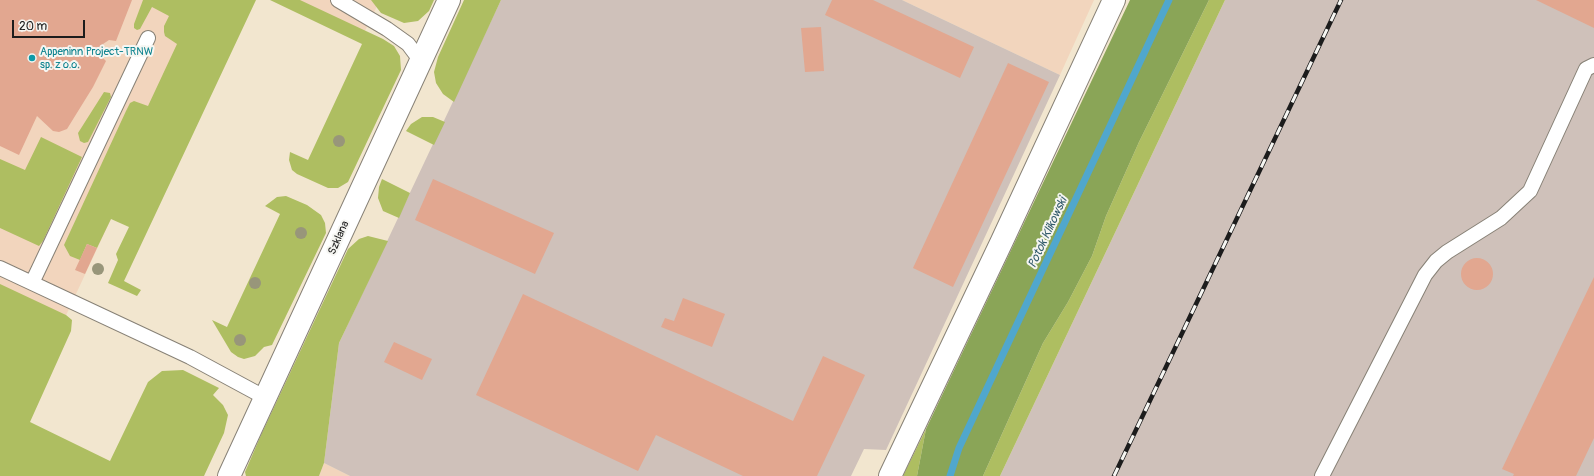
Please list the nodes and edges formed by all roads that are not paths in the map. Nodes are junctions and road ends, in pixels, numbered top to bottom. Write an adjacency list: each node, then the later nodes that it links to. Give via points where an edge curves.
1 (338, 0): 5 (lane, via 408,44)
2 (449, 0): 5 (street, Szklana)
3 (1114, 0): 11 (street)
4 (148, 38): 8 (lane)
5 (420, 60): 9 (street, Szklana)
6 (1594, 65): 12 (lane, via 1586,69 1530,191 1501,218 1447,252 1425,275)
7 (0, 268): 8 (lane)
8 (32, 283): 9 (lane, via 190,358)
9 (266, 398): 10 (street, Szklana)
10 (229, 476)
11 (890, 476)
12 (1322, 476)

